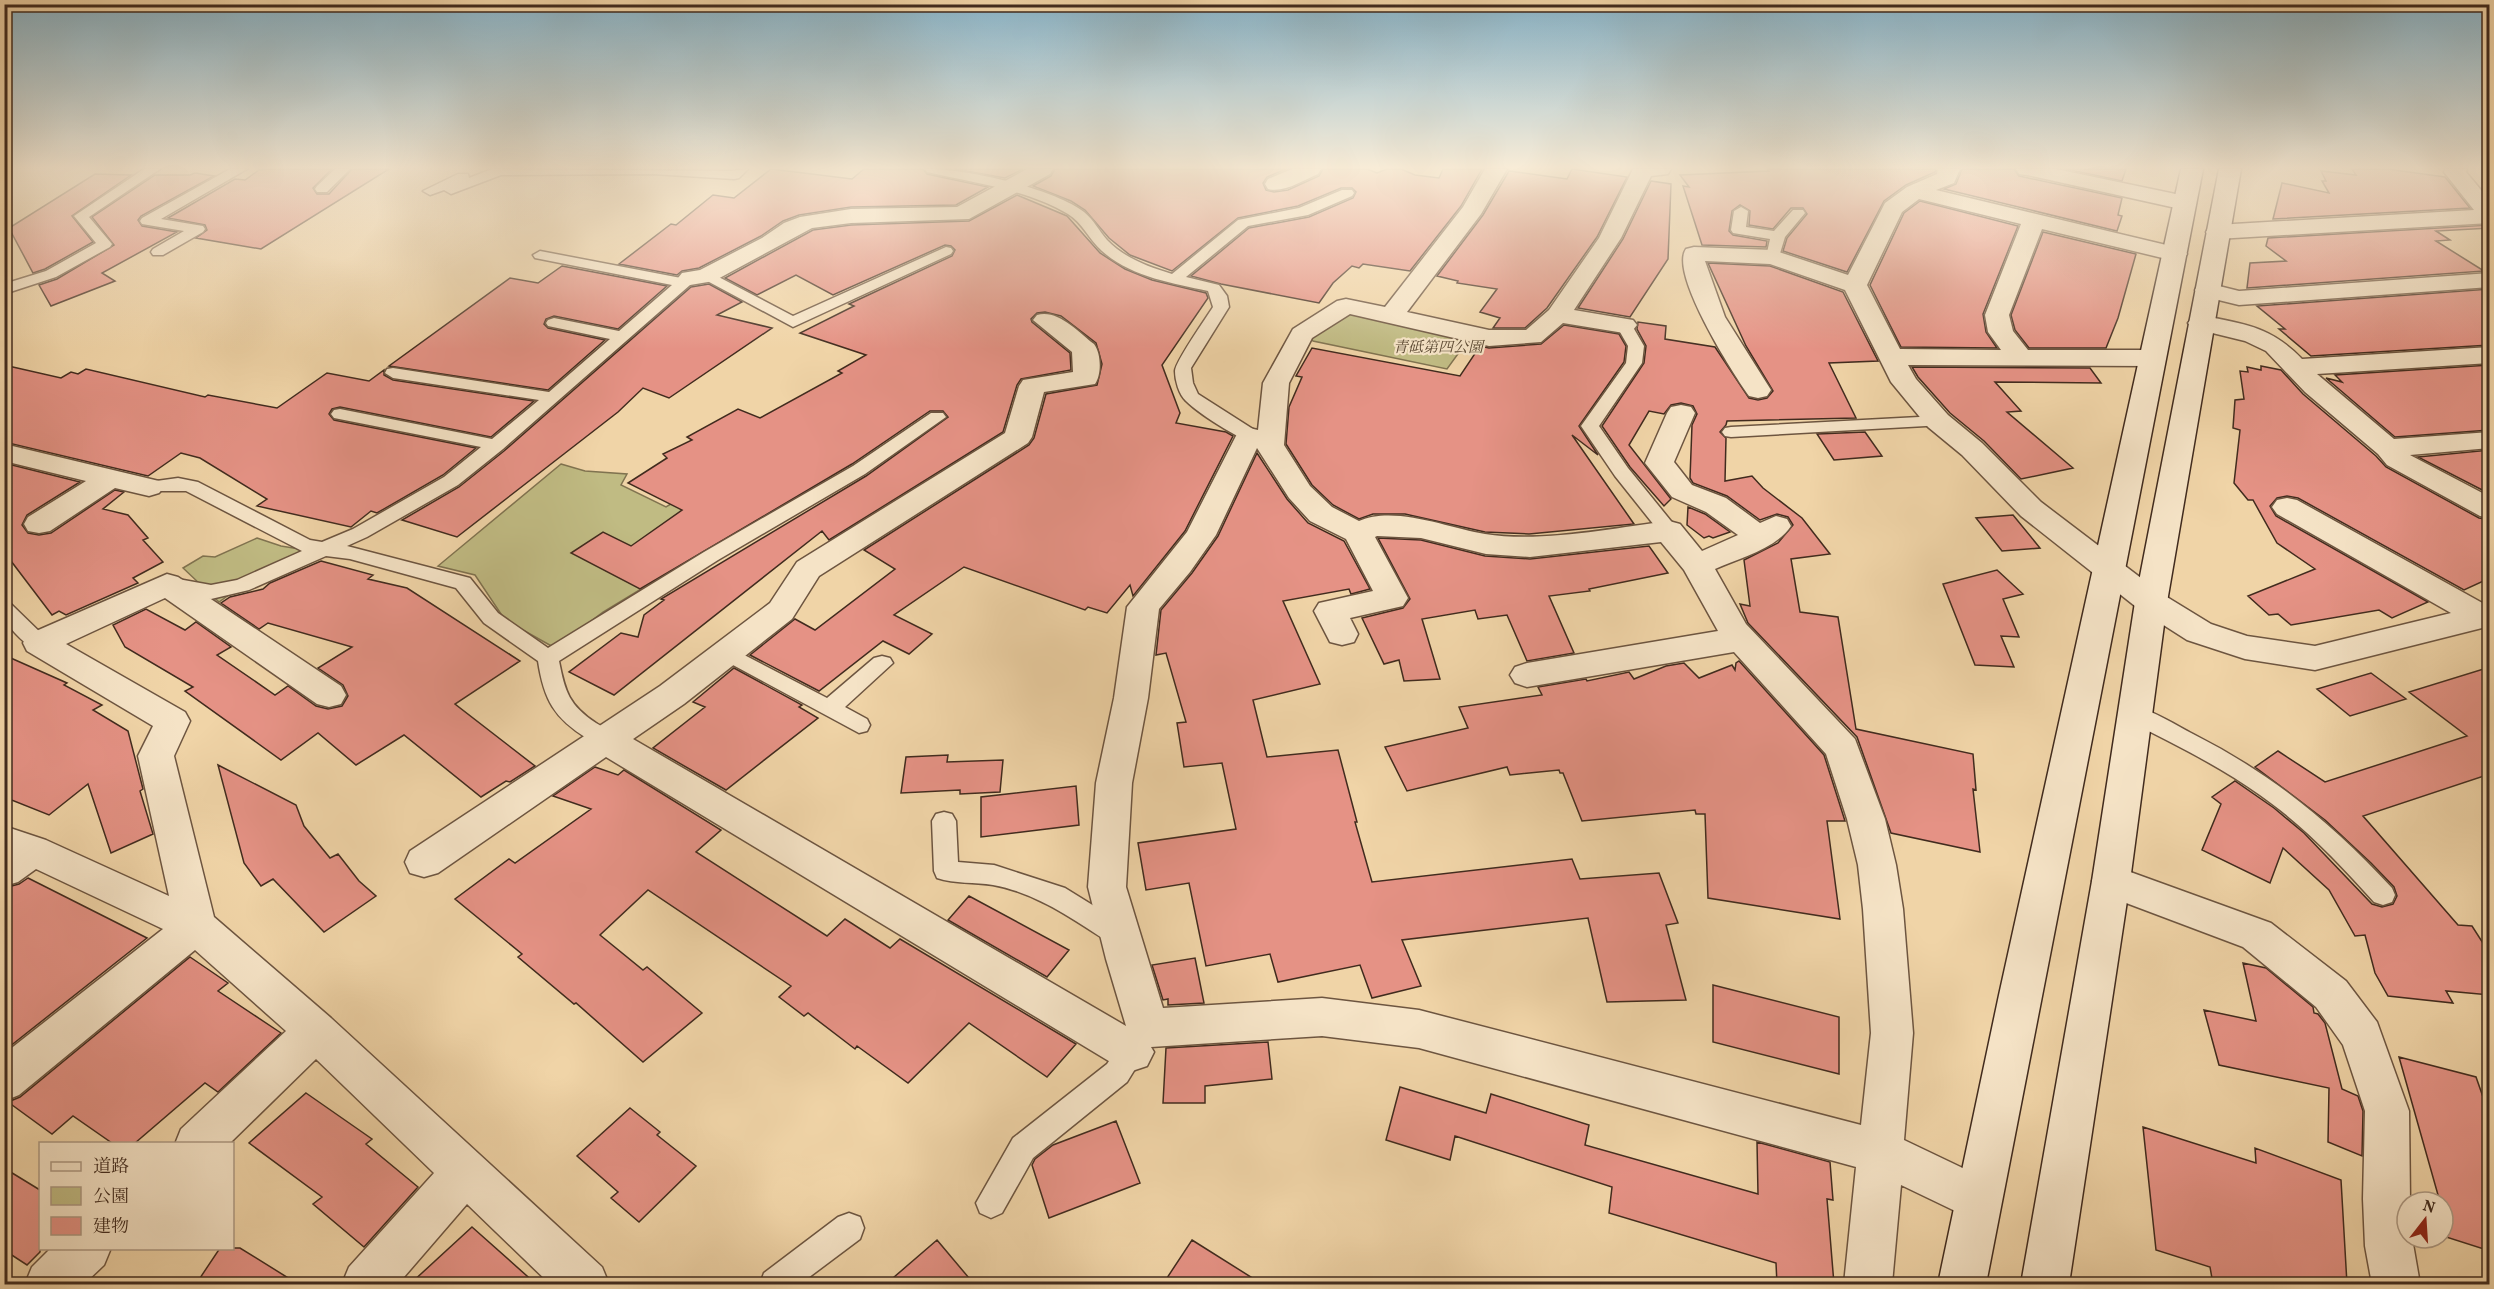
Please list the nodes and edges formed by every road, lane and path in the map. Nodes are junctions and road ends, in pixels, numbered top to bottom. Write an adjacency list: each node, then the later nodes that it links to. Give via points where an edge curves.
1 (92, 229): 25 (lane, via 105,244 51,274)
2 (198, 229): 18 (lane)
3 (790, 229): 21 (street)
4 (1091, 229): 22 (lane, via 1111,252 1141,268)
5 (1236, 229): 22 (lane)
6 (1458, 229): 27 (street)
7 (1615, 229): 28 (street)
8 (1738, 229): 16 (lane)
9 (1787, 229): 16 (lane)
10 (1883, 229): 24 (street)
11 (2030, 229): 36 (street, via 1997,315 2001,333)
12 (2075, 229): 19 (street)
13 (2180, 229): 19 (street)
14 (2266, 229): 15 (street)
15 (2217, 232): 26 (street)
16 (1776, 246): 24 (street); 40 (street, via 1694,254 1693,263 1713,317)
17 (946, 251): 21 (lane, via 793,322)
18 (158, 252)
19 (2175, 254): 37 (street)
20 (540, 255): 21 (lane)
21 (694, 279): 33 (lane)
22 (1175, 279): 47 (lane, via 1214,288 1221,307 1183,368 1191,396)
23 (2490, 280): 26 (street, via 2239,298)
24 (1855, 285): 35 (street)
25 (4, 289)
26 (2207, 290): 31 (street)
27 (1392, 315): 28 (street, via 1489,338 1532,337); 47 (street, via 1346,306 1302,334 1276,383)
28 (1558, 315): 32 (street)
29 (1046, 320): 69 (street, via 1085,349 1086,378 1032,386 1018,437 808,569 781,611)
30 (554, 323): 33 (lane)
31 (2201, 323): 38 (street, via 2253,335 2275,346); 63 (street)
32 (1624, 325): 56 (lane, via 1636,346 1634,363 1590,426)
33 (622, 337): 41 (lane)
34 (2490, 355): 38 (street)
35 (1890, 357): 36 (street); 45 (street, via 1904,382)
36 (2020, 357): 37 (street)
37 (2152, 358): 61 (street)
38 (2297, 367): 50 (street)
39 (393, 372): 41 (lane)
40 (1758, 390)
41 (551, 397): 49 (lane)
42 (1681, 413): 60 (street, via 1659,463 1682,491 1769,531)
43 (340, 414): 49 (lane)
44 (938, 417): 70 (lane, via 859,470)
45 (1938, 421): 46 (lane); 61 (street, via 1972,449 2031,509)
46 (1731, 432)
47 (1260, 440): 58 (street, via 1321,514); 84 (street, via 1201,535 1143,607 1114,783 1108,864 1107,887)
48 (2490, 440): 50 (street)
49 (497, 445): 59 (lane, via 451,482 386,520)
50 (2388, 448): 55 (street, via 2397,459)
51 (6, 454): 52 (street)
52 (110, 478): 53 (street); 57 (street, via 29,522)
53 (149, 487): 59 (lane, via 191,486 305,546)
54 (2287, 507): 65 (street)
55 (2490, 508)
56 (1669, 531): 58 (street, via 1530,547 1486,544 1421,528 1373,526); 60 (street)
57 (70, 532)
58 (1358, 533): 66 (street, via 1392,598 1330,611)
59 (324, 549): 62 (lane, via 242,585 220,590); 70 (lane, via 463,583 491,618)
60 (1696, 565): 67 (street)
61 (2109, 569): 63 (street); 91 (street)
62 (167, 584): 68 (street); 73 (street)
63 (2151, 602): 65 (street, via 2199,632 2245,648 2315,658); 75 (street)
64 (4, 609): 68 (lane)
65 (2482, 623)
66 (1342, 634)
67 (1741, 639): 72 (street); 89 (street, via 1842,748 1866,819 1883,909 1892,1033)
68 (39, 643): 83 (street, via 173,721 156,756)
69 (727, 652): 74 (lane); 77 (street)
70 (548, 658): 77 (lane, via 553,689 567,715)
71 (882, 663): 74 (lane)
72 (1527, 675)
73 (329, 695)
74 (829, 709): 76 (lane)
75 (2135, 714): 81 (street); 82 (lane, via 2220,758 2285,801)
76 (859, 725)
77 (606, 740): 80 (street); 86 (street)
78 (944, 821): 84 (lane, via 946,871 994,875 1056,895)
79 (14, 854): 83 (street)
80 (424, 862)
81 (2111, 880): 101 (street); 102 (street, via 2257,935 2331,994 2362,1036 2386,1111 2386,1198)
82 (2383, 895)
83 (196, 926): 85 (street); 87 (street)
84 (1120, 935): 86 (street)
85 (316, 1031): 88 (street); 90 (street)
86 (1140, 1040): 89 (street, via 1322,1017 1419,1029); 92 (lane, via 1117,1073 1023,1148)
87 (4, 1081)
88 (198, 1142)
89 (1882, 1152): 91 (street); 99 (street)
90 (466, 1171): 96 (street); 97 (street)
91 (1978, 1199): 100 (street)
92 (991, 1203)
93 (849, 1228): 98 (lane)
94 (85, 1250): 95 (street)
95 (49, 1284)
96 (366, 1284)
97 (585, 1284)
98 (776, 1284)
99 (1868, 1284)
100 (1962, 1284)
101 (2045, 1284)
102 (2396, 1284)

